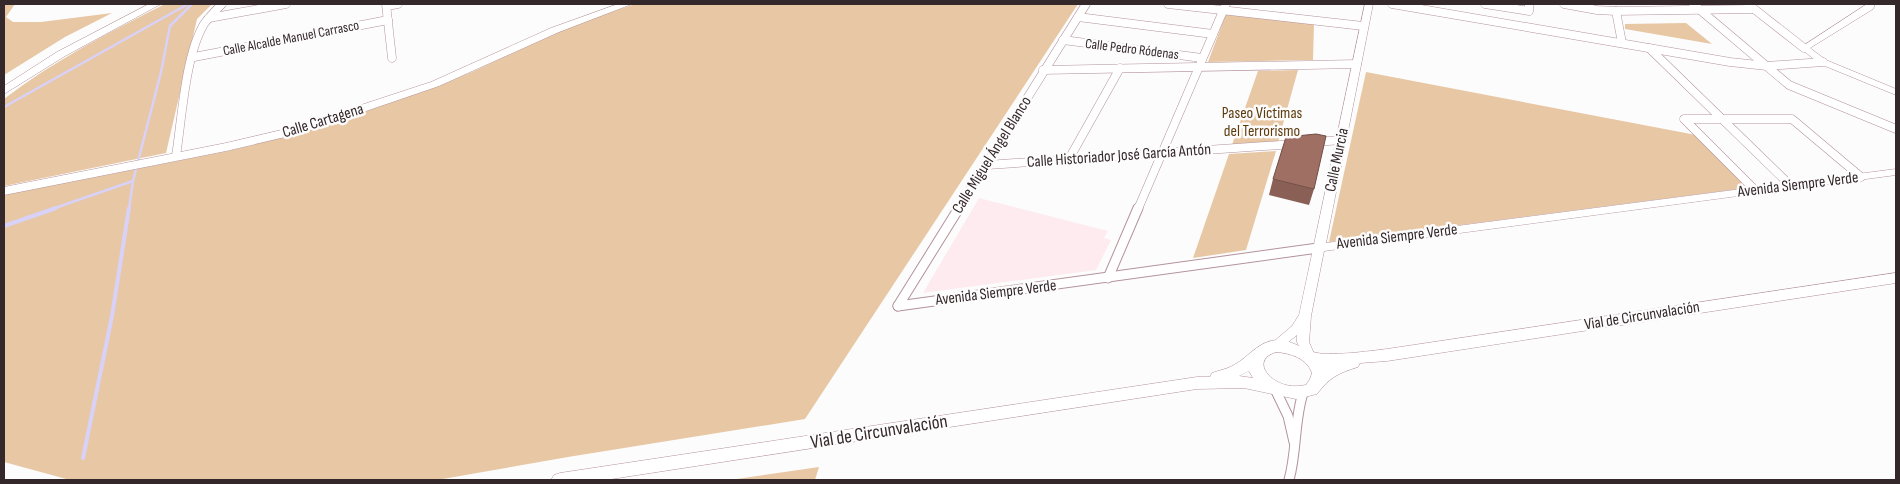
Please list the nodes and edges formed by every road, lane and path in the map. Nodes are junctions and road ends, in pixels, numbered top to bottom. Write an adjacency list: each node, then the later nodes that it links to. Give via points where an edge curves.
1 (156, 4): 43 (main road, via 61,54)
2 (222, 4): 25 (street)
3 (286, 4): 16 (street)
4 (398, 4): 15 (street)
5 (627, 4): 17 (main road, Calle Cartagena)
6 (1086, 4): 24 (street, Calle Miguel Ángel Blanco)
7 (1168, 4): 19 (street)
8 (1369, 4): 27 (street, Calle Murcia)
9 (1392, 4): 28 (street)
10 (1485, 4): 20 (street)
11 (1564, 4): 23 (street)
12 (1638, 4): 22 (street)
13 (1693, 4): 21 (street)
14 (1870, 4): 33 (street)
15 (387, 5): 26 (street)
16 (260, 6): 25 (street)
17 (614, 6): 49 (main road, Calle Cartagena, via 393,99 298,130)
18 (1749, 6): 21 (street); 33 (street)
19 (1224, 7): 27 (street); 29 (street)
20 (1529, 8): 28 (street)
21 (1700, 9): 22 (street); 39 (street)
22 (1644, 10): 23 (street)
23 (1616, 11): 31 (street)
24 (1078, 17): 29 (street); 30 (street, Calle Miguel Ángel Blanco)
25 (209, 18): 34 (street, via 201,30)
26 (388, 20): 34 (street, Calle Alcalde Manuel Carrasco); 35 (street)
27 (1363, 26): 38 (street, Calle Murcia)
28 (1530, 27): 31 (street)
29 (1213, 34): 36 (street)
30 (1063, 40): 36 (street, Calle Pedro Ródenas); 42 (street, Calle Miguel Ángel Blanco)
31 (1622, 43): 32 (street)
32 (1649, 48): 39 (street); 45 (street)
33 (1804, 48): 37 (street)
34 (194, 56): 49 (street)
35 (392, 58)
36 (1202, 58): 40 (street)
37 (1823, 62): 39 (street); 44 (street)
38 (1357, 64): 40 (street); 47 (street, Calle Murcia)
39 (1767, 66): 46 (street, via 1789,85)
40 (1199, 67): 41 (street); 48 (street)
41 (1120, 68): 42 (street); 50 (street)
42 (1044, 70): 51 (street, Calle Miguel Ángel Blanco)
43 (4, 91)
44 (1896, 92)
45 (1718, 117): 53 (street, via 1792,119); 54 (street); 55 (street, via 1684,119)
46 (1896, 129)
47 (1342, 140): 48 (street, Calle Historiador José García Antón); 57 (street, Calle Murcia)
48 (1162, 153): 50 (street, Calle Historiador José García Antón); 58 (street)
49 (176, 156): 56 (main road, Calle Cartagena)
50 (1069, 159): 51 (street, Calle Historiador José García Antón)
51 (987, 165): 60 (street, Calle Miguel Ángel Blanco)
52 (1896, 172): 53 (street, Avenida Siempre Verde)
53 (1861, 177): 54 (street, Avenida Siempre Verde)
54 (1791, 186): 55 (street, Avenida Siempre Verde)
55 (1755, 190): 57 (street, Avenida Siempre Verde)
56 (4, 191)
57 (1318, 248): 58 (street, Avenida Siempre Verde); 61 (street, Calle Murcia)
58 (1108, 278): 60 (street, Avenida Siempre Verde)
59 (1896, 278): 63 (main road, Vial de Circunvalación)
60 (898, 306)
61 (1305, 316): 62 (street, Calle Murcia, via 1296,329); 64 (street, Calle Murcia, via 1303,342)
62 (1276, 346): 64 (main road, via 1293,348); 65 (main road, via 1262,351)
63 (1387, 355): 64 (main road, Vial de Circunvalación, via 1336,359); 66 (main road, Vial de Circunvalación, via 1336,368)
64 (1310, 357): 66 (main road, via 1319,368)
65 (1256, 359): 67 (main road, Vial de Circunvalación, via 1240,370); 68 (main road, via 1258,375)
66 (1319, 378): 69 (main road, via 1310,390)
67 (1197, 383): 68 (main road, Vial de Circunvalación, via 1244,382); 71 (main road, Vial de Circunvalación)
68 (1273, 388): 69 (main road); 70 (street, via 1288,416)
69 (1303, 393): 70 (street, via 1297,414)
70 (1296, 449): 72 (street)
71 (560, 480)
72 (1289, 480)

